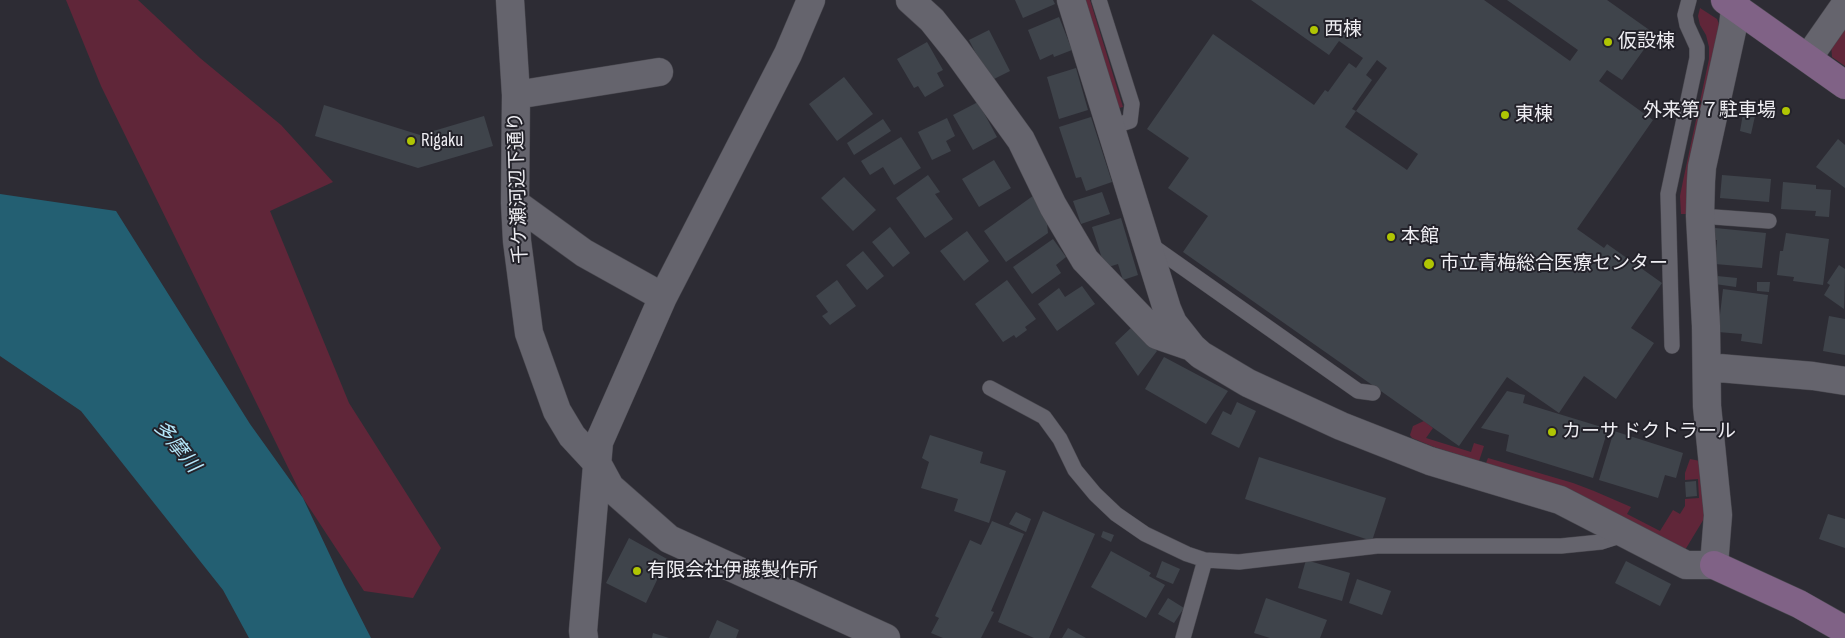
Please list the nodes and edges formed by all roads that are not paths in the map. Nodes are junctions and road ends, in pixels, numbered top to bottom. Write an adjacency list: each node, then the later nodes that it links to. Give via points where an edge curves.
1 (510, 0): 12 (street, 千ケ瀬河辺下通り)
2 (811, 0): 18 (street, via 788,54)
3 (910, 0): 20 (street, via 950,42 1020,140 1052,206 1084,260 1157,335)
4 (1071, 0): 13 (street)
5 (1099, 0): 13 (lane, via 1132,104 1130,121)
6 (1689, 0): 19 (lane, via 1685,15 1697,47 1697,58 1668,194)
7 (1732, 2): 9 (street); 15 (street, via 1702,167)
8 (1845, 5): 9 (street)
9 (1808, 58): 11 (street)
10 (659, 72): 12 (street)
11 (1845, 84)
12 (516, 95): 14 (street, 千ケ瀬河辺下通り)
13 (1111, 127): 17 (street)
14 (515, 203): 18 (street, via 584,253); 25 (street, 千ケ瀬河辺下通り, via 529,333 557,410 572,436)
15 (1700, 216): 16 (lane); 21 (street)
16 (1769, 221)
17 (1147, 242): 20 (street, via 1173,322); 24 (lane, via 1358,391)
18 (663, 297): 25 (street, via 599,442)
19 (1672, 346)
20 (1192, 347): 26 (street, via 1248,383 1341,426 1430,461 1560,500)
21 (1707, 367): 22 (street); 28 (street, via 1708,419 1718,514)
22 (1845, 381)
23 (990, 388): 27 (lane, via 1044,417 1060,439 1075,470 1116,514 1145,534)
24 (1373, 392)
25 (597, 462): 30 (street); 31 (street, 千ケ瀬河辺下通り, via 610,487 670,539)
26 (1628, 534): 27 (lane, via 1601,542 1561,546 1377,546 1240,562); 28 (street, via 1686,565)
27 (1205, 560): 32 (lane)
28 (1714, 565): 29 (street, via 1799,604)
29 (1845, 630)
30 (584, 638)
31 (886, 638)
32 (1182, 638)

